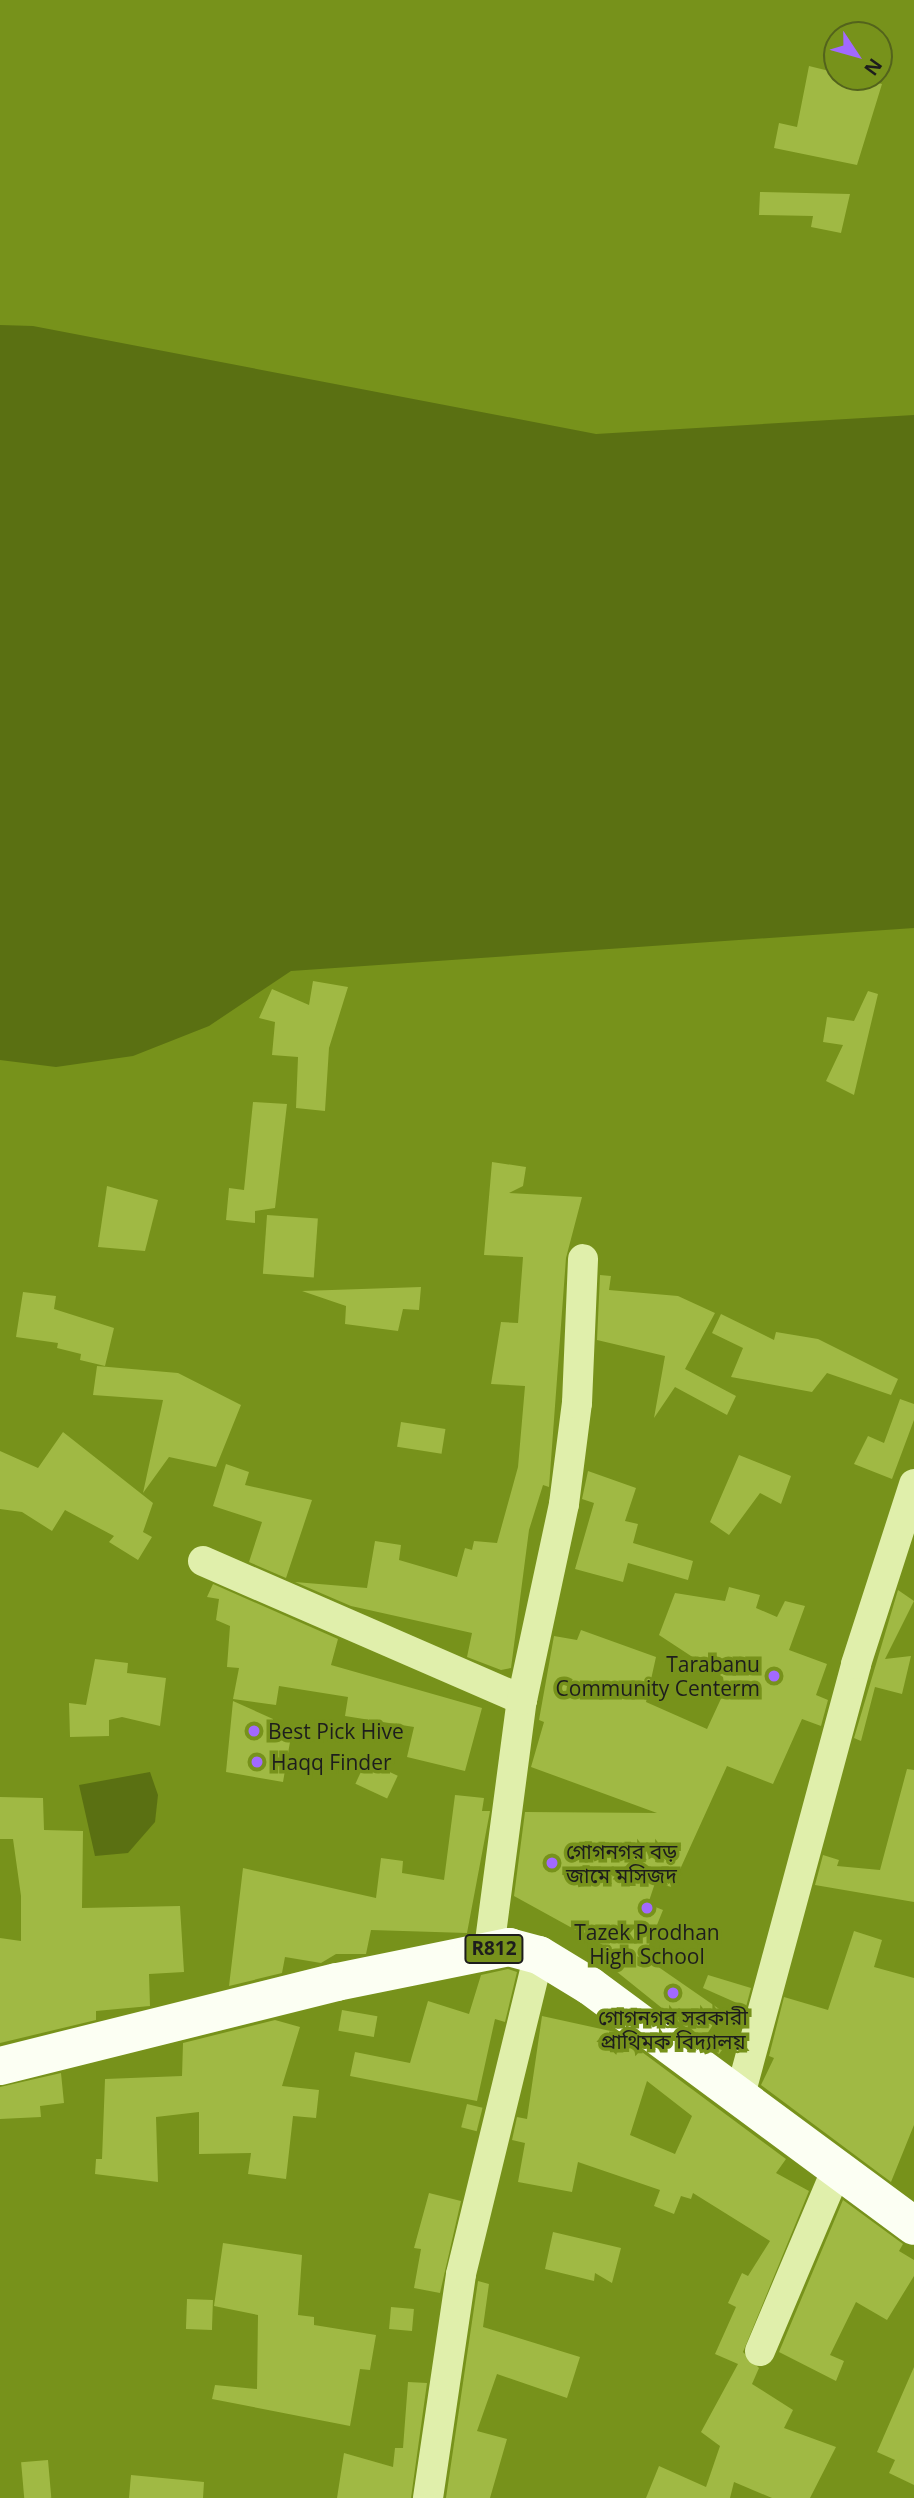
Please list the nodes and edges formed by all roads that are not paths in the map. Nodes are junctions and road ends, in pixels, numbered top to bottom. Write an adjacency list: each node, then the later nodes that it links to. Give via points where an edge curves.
1 (583, 1259): 4 (street, via 565,1492)
2 (914, 1484): 8 (street, via 856,1664)
3 (203, 1560): 4 (street)
4 (522, 1700): 5 (street)
5 (489, 1949): 6 (main road, R812); 7 (main road, R812)
6 (539, 1955): 8 (main road, R812); 12 (street, via 461,2274)
7 (0, 2066)
8 (740, 2095): 9 (main road, R812)
9 (838, 2166): 10 (main road, R812); 11 (street)
10 (914, 2226)
11 (760, 2351)
12 (428, 2498)

